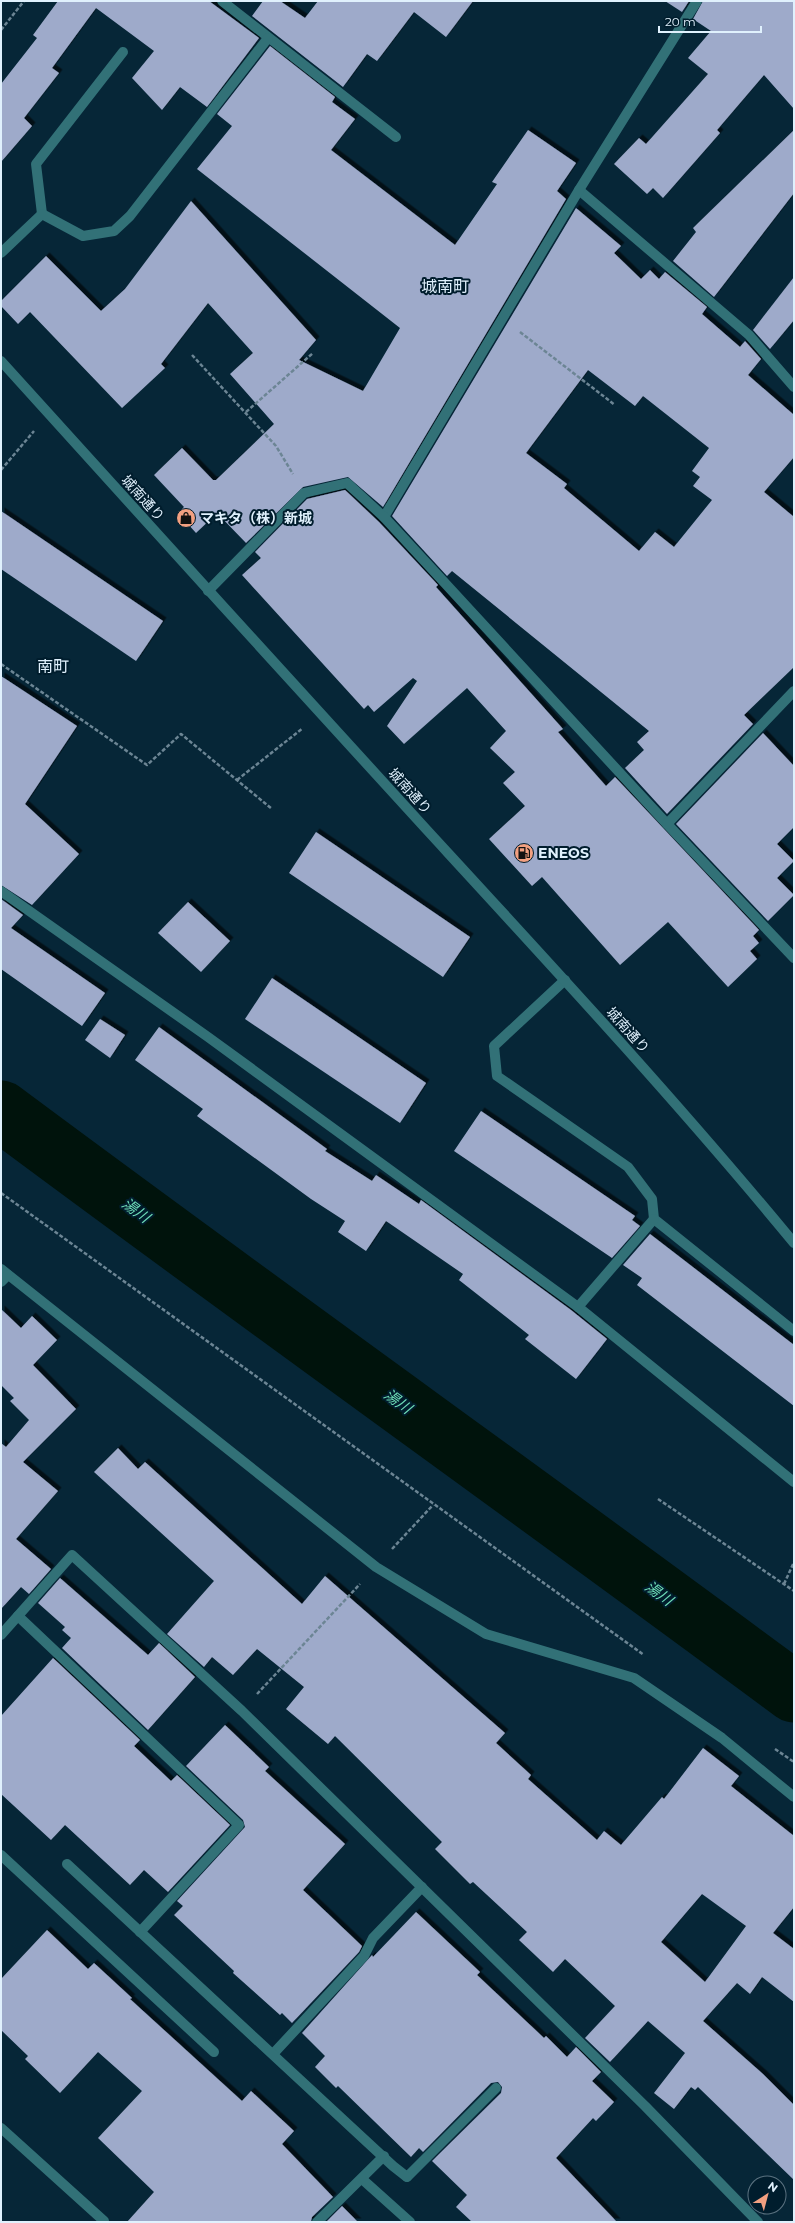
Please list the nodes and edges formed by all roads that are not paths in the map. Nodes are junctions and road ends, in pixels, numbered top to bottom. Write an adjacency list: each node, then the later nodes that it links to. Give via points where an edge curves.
1 (222, 1): 3 (street)
2 (697, 1): 6 (street)
3 (268, 38): 5 (street); 7 (street, via 130,216 114,230 83,236)
4 (123, 52): 7 (street, via 36,164)
5 (396, 136)
6 (580, 190): 10 (street, via 749,335); 11 (street)
7 (42, 214): 8 (street)
8 (1, 253)
9 (1, 361): 12 (street, 城南通り)
10 (794, 387)
11 (384, 517): 12 (street, via 347,483 304,493); 14 (street)
12 (208, 591): 17 (street, 城南通り)
13 (794, 691): 14 (street)
14 (667, 824): 16 (street)
15 (1, 892): 21 (street, via 214,1042)
16 (794, 958)
17 (565, 980): 18 (street, via 494,1046 497,1076 628,1166 652,1198); 19 (street, 城南通り)
18 (654, 1219): 21 (street); 22 (street)
19 (794, 1243)
20 (3, 1275): 26 (street, via 376,1567 486,1634 634,1678 722,1738)
21 (578, 1307): 23 (street)
22 (794, 1331)
23 (794, 1482)
24 (18, 1616): 25 (street); 29 (street, via 72,1555 242,1711); 30 (street, via 240,1825)
25 (1, 1635)
26 (794, 1797)
27 (1, 1855): 31 (street)
28 (67, 1864): 30 (street)
29 (422, 1887): 32 (street, via 373,1938 364,1956); 40 (street, via 645,2106)
30 (140, 1932): 32 (street)
31 (214, 2052)
32 (273, 2054): 35 (street)
33 (496, 2088): 35 (street, via 407,2177)
34 (1, 2128): 37 (street)
35 (384, 2156): 36 (street)
36 (362, 2179): 38 (street); 39 (street)
37 (104, 2221)
38 (317, 2222)
39 (410, 2222)
40 (758, 2222)

